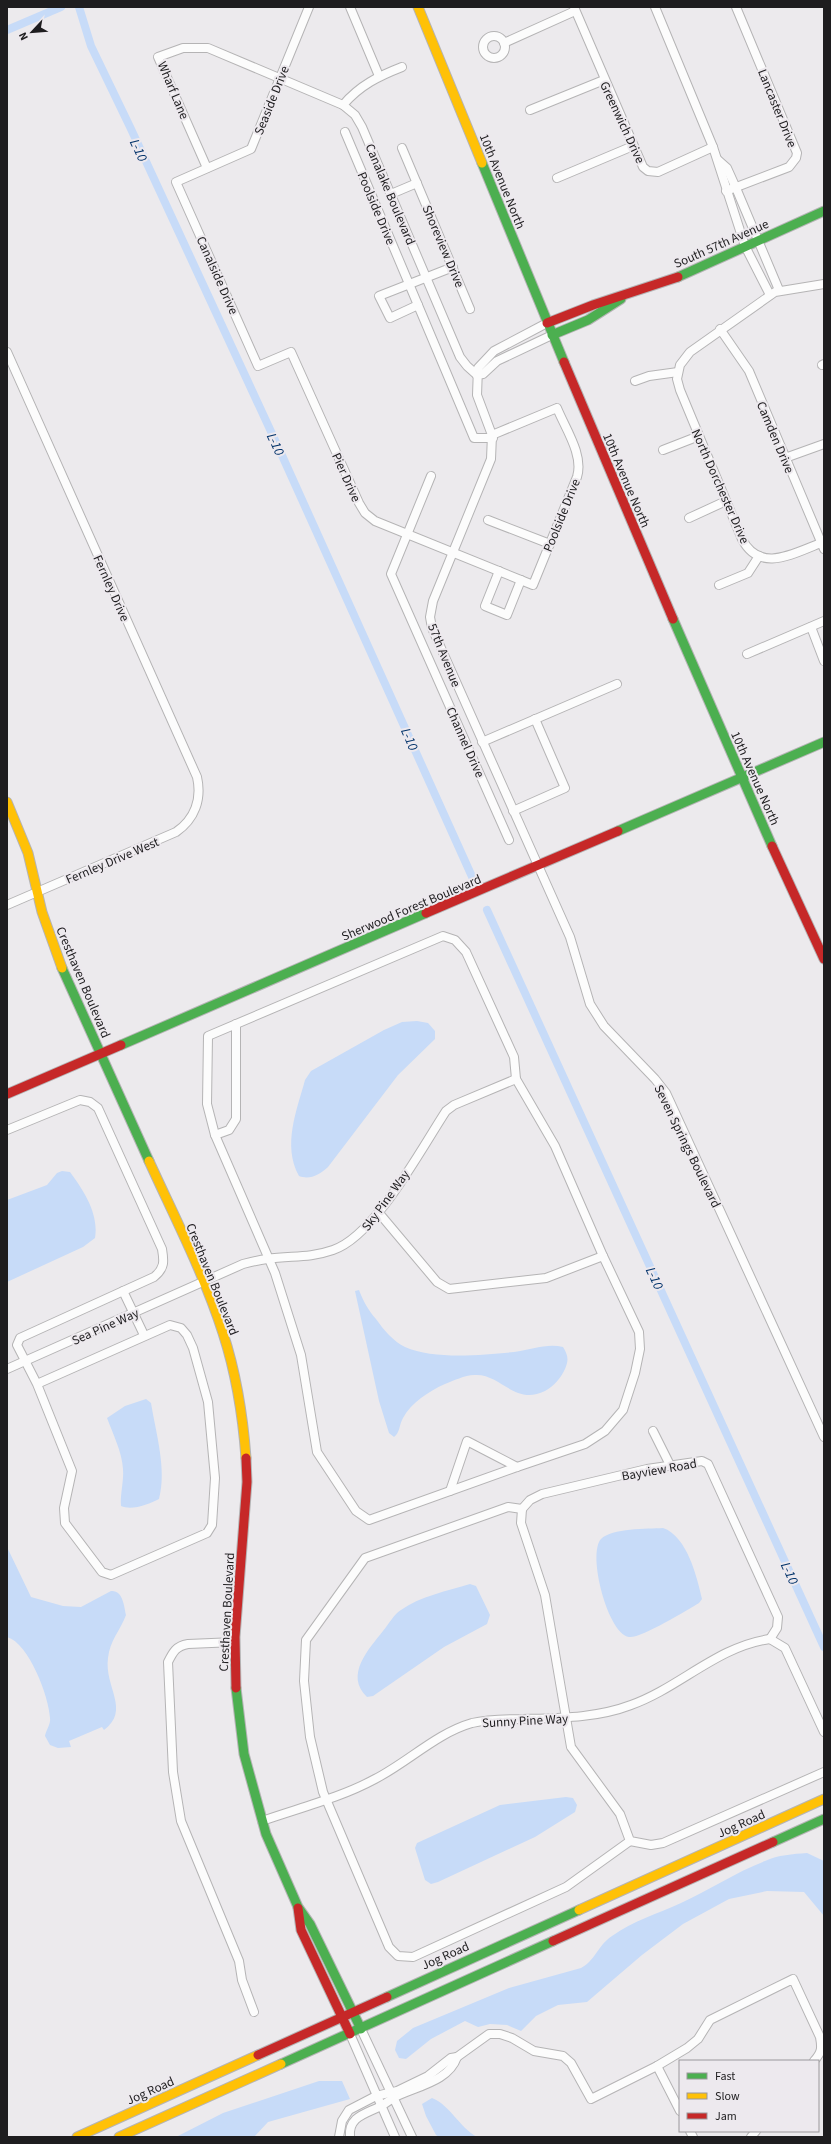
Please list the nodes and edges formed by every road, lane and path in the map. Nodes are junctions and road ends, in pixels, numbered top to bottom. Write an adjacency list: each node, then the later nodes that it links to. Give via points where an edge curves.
1 (309, 7): 11 (street, Seaside Drive)
2 (350, 7): 10 (street)
3 (418, 7): 38 (street, 10th Avenue North)
4 (654, 7): 17 (street)
5 (736, 7): 23 (street, Lancaster Drive, via 796,153 796,158 789,167)
6 (574, 9): 7 (street); 12 (street, Greenwich Drive)
7 (504, 43)
8 (251, 66): 11 (street, Canalake Boulevard); 20 (street, Wharf Lane, via 208,48 196,46 178,49 158,57)
9 (402, 66): 10 (street)
10 (379, 76): 13 (street, via 358,89)
11 (280, 77): 13 (street, Canalake Boulevard); 20 (street, Seaside Drive, via 251,149)
12 (604, 80): 14 (street); 16 (street, Greenwich Drive)
13 (343, 105): 25 (street, Canalake Boulevard, via 355,115 362,126)
14 (530, 110)
15 (345, 132): 32 (street, Poolside Drive)
16 (633, 146): 17 (street, Greenwich Drive, via 643,167 653,172); 21 (street)
17 (713, 147): 19 (street)
18 (402, 148): 22 (street, Shoreview Drive)
19 (718, 160): 23 (street, via 727,168); 24 (street)
20 (207, 168): 42 (street, Canalside Drive, via 176,182 258,366)
21 (557, 178)
22 (417, 183): 25 (street); 29 (street, Shoreview Drive)
23 (736, 188): 24 (street, Lancaster Drive); 27 (street)
24 (726, 191): 28 (street)
25 (391, 194): 30 (street, Canalake Boulevard)
26 (824, 211): 27 (street, South 57th Avenue)
27 (758, 240): 28 (street, South 57th Avenue); 33 (street)
28 (745, 246): 34 (street, South 57th Avenue, via 671,280); 35 (street)
29 (453, 267): 30 (street); 37 (street, Shoreview Drive)
30 (427, 277): 32 (street); 44 (street, Canalake Boulevard, via 463,362)
31 (824, 284): 33 (street)
32 (410, 285): 36 (street, Poolside Drive); 36 (street, via 378,296 390,318)
33 (779, 290): 35 (street)
34 (628, 294): 38 (street, South 57th Avenue); 40 (street, South 57th Avenue, via 604,312 572,330)
35 (770, 295): 39 (street)
36 (418, 305): 47 (street, Poolside Drive, via 474,438)
37 (470, 309)
38 (547, 323): 40 (street, 10th Avenue North); 44 (street, South 57th Avenue, via 501,346 482,363)
39 (720, 329): 43 (street, via 686,356); 50 (street, Camden Drive, via 749,371)
40 (552, 335): 44 (street, South 57th Avenue, via 506,356 492,364 483,374); 71 (street, 10th Avenue North)
41 (7, 352): 74 (street, Fernley Drive, via 196,777 199,794 197,805)
42 (291, 352): 55 (street, Pier Drive, via 362,508 375,521)
43 (678, 372): 45 (street, via 649,376); 46 (street, North Dorchester Drive, via 680,390)
44 (477, 375): 47 (street, 57th Avenue, via 477,395)
45 (635, 381)
46 (699, 436): 49 (street); 52 (street, North Dorchester Drive)
47 (492, 437): 56 (street, Poolside Drive, via 557,408 579,466); 58 (street, 57th Avenue, via 491,458)
48 (824, 444): 50 (street)
49 (663, 450)
50 (785, 458): 57 (street, Camden Drive)
51 (430, 476): 55 (street, Channel Drive)
52 (726, 501): 53 (street); 59 (street, North Dorchester Drive, via 744,544)
53 (689, 518)
54 (488, 520): 56 (street)
55 (407, 534): 58 (street, Pier Drive); 75 (street, Channel Drive, via 391,574)
56 (550, 544): 61 (street, Poolside Drive, via 533,585)
57 (823, 546): 59 (street, North Dorchester Drive, via 777,558)
58 (453, 552): 60 (street, Poolside Drive); 69 (street, 57th Avenue, via 432,606 431,623)
59 (759, 556): 62 (street, via 748,573)
60 (499, 571): 61 (street, Poolside Drive); 61 (street, via 485,606 507,615)
61 (521, 580)
62 (718, 585)
63 (824, 622): 64 (street)
64 (811, 627): 65 (street); 66 (street)
65 (747, 654)
66 (824, 661)
67 (617, 684): 68 (street)
68 (535, 719): 69 (street); 73 (street, via 565,788)
69 (482, 742): 73 (street, 57th Avenue)
70 (824, 742): 71 (street, Sherwood Forest Boulevard)
71 (741, 778): 76 (street, Sherwood Forest Boulevard); 79 (street, 10th Avenue North)
72 (7, 802): 77 (street, Cresthaven Boulevard, via 28,854)
73 (513, 811): 76 (street, 57th Avenue)
74 (185, 825): 77 (street, Fernley Drive West, via 170,835)
75 (509, 840)
76 (538, 866): 81 (street, Sherwood Forest Boulevard); 97 (street, Seven Springs Boulevard, via 575,950 590,1004 604,1026 655,1078 666,1093)
77 (37, 892): 78 (street, Fernley Drive West); 81 (street, Cresthaven Boulevard, via 57,957)
78 (7, 905)
79 (824, 959)
80 (236, 1024): 82 (street, via 443,936 455,940 466,952 514,1057); 85 (street, via 236,1119 229,1130); 85 (street, via 208,1036 207,1104)
81 (101, 1054): 83 (street, Sherwood Forest Boulevard); 89 (street, Cresthaven Boulevard)
82 (516, 1079): 86 (street, Sky Pine Way, via 454,1105 446,1111); 87 (street, via 555,1146)
83 (7, 1094)
84 (7, 1130): 90 (street, via 80,1100 90,1102 98,1108 162,1249 164,1263 154,1277)
85 (215, 1135): 88 (street)
86 (379, 1213): 87 (street, via 437,1282 449,1289 546,1278); 88 (street, Sky Pine Way, via 345,1246 308,1257)
87 (603, 1256): 99 (street, via 639,1332 639,1355 623,1410 605,1431 585,1444)
88 (268, 1258): 89 (street, Sky Pine Way, via 238,1266); 100 (street, via 301,1355 317,1452 356,1511 369,1520)
89 (204, 1282): 91 (street, Sea Pine Way); 103 (street, Cresthaven Boulevard, via 233,1369 245,1449 247,1482)
90 (123, 1291): 91 (street); 93 (street, via 20,1338 17,1345)
91 (134, 1313): 92 (street); 93 (street, Sea Pine Way)
92 (144, 1335): 95 (street); 95 (street, via 170,1325 181,1328 188,1335 193,1348 208,1402 215,1478 212,1525 207,1533 111,1576 102,1572 65,1523 64,1508 72,1471)
93 (25, 1362): 94 (street, Sea Pine Way); 95 (street)
94 (7, 1369)
95 (37, 1384)
96 (654, 1430): 98 (street)
97 (824, 1437)
98 (670, 1465): 101 (street, Bayview Road, via 542,1494 530,1500); 102 (street, Bayview Road, via 702,1461 708,1464 778,1617 777,1628)
99 (517, 1467): 100 (street); 100 (street, via 467,1441)
100 (450, 1491)
101 (522, 1509): 104 (street, via 521,1523 545,1596); 107 (street, via 508,1507 365,1558 306,1640 304,1681 310,1737)
102 (770, 1639): 104 (street, Sunny Pine Way, via 753,1642 716,1659 630,1706 602,1713); 105 (street, via 785,1648)
103 (235, 1642): 110 (street, Cresthaven Boulevard, via 236,1699 240,1730); 116 (street, via 180,1645 168,1662 173,1772 181,1821 239,1961 242,1980)
104 (565, 1717): 107 (street, Sunny Pine Way, via 500,1719 472,1723 447,1734 355,1790); 112 (street, via 570,1747 620,1814)
105 (824, 1732)
106 (824, 1772): 112 (street, via 662,1843 651,1845)
107 (325, 1799): 110 (street, Sunny Pine Way); 112 (street, via 389,1947 398,1956 413,1957 566,1887)
108 (824, 1799): 111 (street, Jog Road)
109 (824, 1819): 113 (street)
110 (262, 1821): 114 (street, Cresthaven Boulevard)
111 (747, 1834): 113 (street); 115 (street, Jog Road)
112 (630, 1841)
113 (755, 1850): 118 (street)
114 (298, 1907): 115 (street, Cresthaven Boulevard, via 310,1924); 117 (street, Cresthaven Boulevard, via 301,1930)
115 (353, 2011): 117 (street, Jog Road); 118 (street, Cresthaven Boulevard)
116 (254, 2012)
117 (342, 2017): 119 (street, Cresthaven Boulevard); 126 (street, Jog Road)
118 (361, 2029): 119 (street); 122 (street)
119 (350, 2034): 123 (street); 130 (street)
120 (815, 2060): 121 (street, via 821,2053 820,2036 793,1979 710,2020 698,2039)
121 (657, 2066): 122 (street, via 591,2099 571,2063 563,2056 534,2051 512,2038 489,2034 428,2076); 125 (street)
122 (394, 2093): 123 (street); 124 (street); 127 (street)
123 (376, 2096): 124 (street); 131 (street, via 350,2110 342,2120)
124 (380, 2106): 132 (street, via 353,2120); 133 (street)
125 (679, 2109)
126 (102, 2126): 128 (street, Jog Road); 129 (street)
127 (411, 2136)
128 (77, 2137)
129 (107, 2137)
130 (119, 2137)
131 (339, 2137)
132 (350, 2137)
133 (395, 2137)

